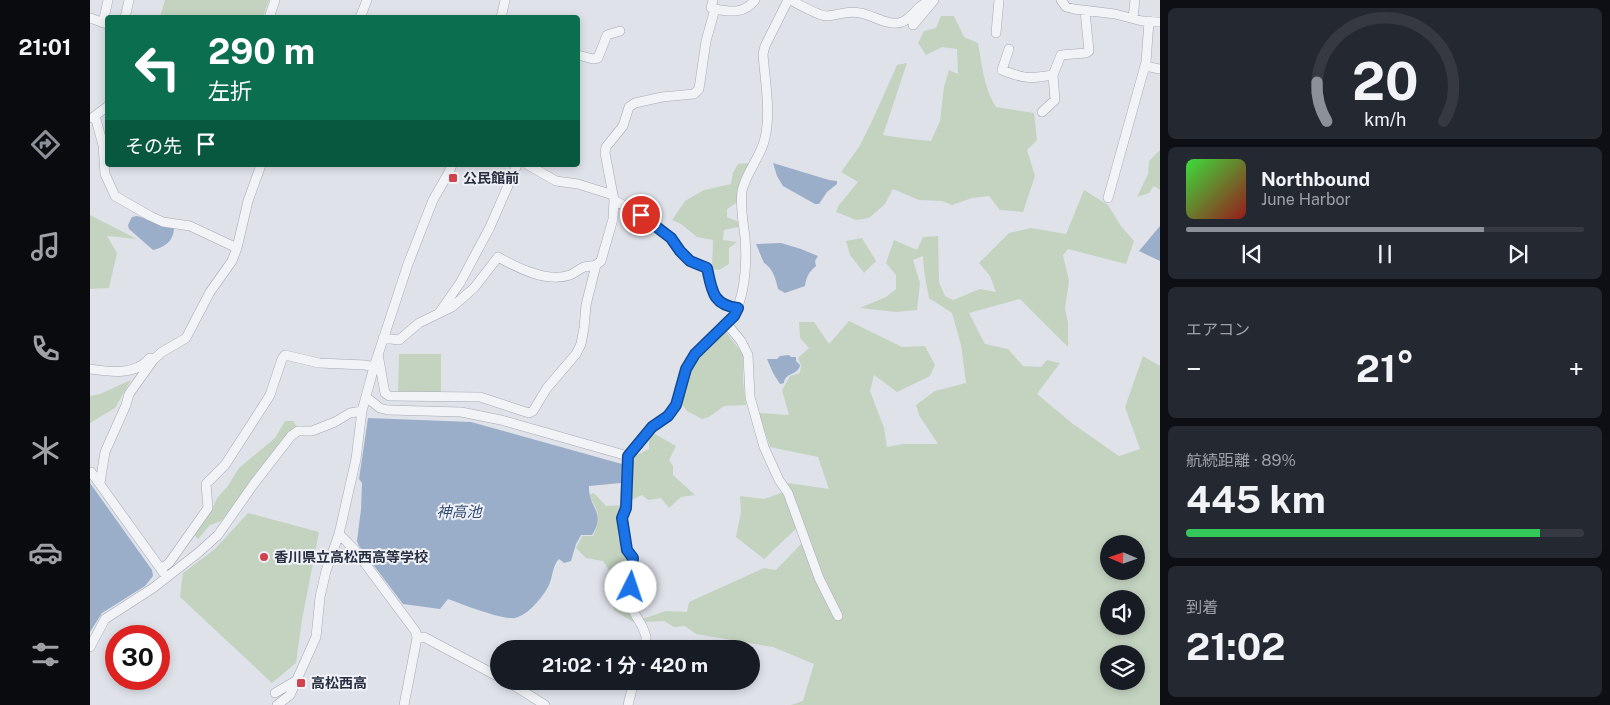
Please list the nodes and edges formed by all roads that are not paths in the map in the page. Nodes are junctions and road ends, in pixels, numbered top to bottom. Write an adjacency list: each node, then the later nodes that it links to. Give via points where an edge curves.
1 (108, 0): 15 (street)
2 (129, 0): 16 (street)
3 (275, 0): 17 (street)
4 (367, 0): 18 (street)
5 (505, 0): 19 (street)
6 (713, 0): 13 (street, via 711,8)
7 (755, 0): 13 (street, via 747,8 734,13)
8 (789, 0): 9 (street, via 826,16 859,12 897,23 907,19 925,2); 44 (street, via 764,46 765,138 742,191 745,270)
9 (934, 0): 25 (street)
10 (999, 0): 27 (street)
11 (1061, 0): 14 (street, via 1066,7)
12 (1135, 0): 21 (street)
13 (716, 10): 40 (street, via 706,41 699,90 694,94 635,103 629,107 623,126 606,147)
14 (1085, 11): 21 (street); 32 (street, via 1089,51 1061,55)
15 (106, 15)
16 (126, 15)
17 (270, 15)
18 (361, 15)
19 (502, 15)
20 (90, 18): 24 (street)
21 (1133, 18): 22 (street)
22 (1149, 21): 23 (street); 30 (street)
23 (1160, 22)
24 (105, 23)
25 (913, 25)
26 (620, 31): 29 (street, via 607,35 598,58)
27 (996, 33)
28 (1009, 49): 32 (street, via 1002,70 1022,78)
29 (580, 56)
30 (1144, 66): 31 (street); 41 (street)
31 (1160, 69)
32 (1053, 74): 34 (street, via 1055,100)
33 (105, 108): 35 (street)
34 (1042, 112)
35 (93, 118): 42 (street, via 102,145 104,174 115,196 163,222 190,226)
36 (260, 167): 42 (street)
37 (451, 167): 47 (street, via 432,200)
38 (516, 167): 45 (street, via 469,267)
39 (533, 167): 40 (street, via 556,180)
40 (613, 197): 43 (street, via 613,219 601,261); 44 (street, via 671,238 690,261 707,268 714,295 720,303)
41 (1108, 198)
42 (237, 248): 48 (street, via 186,338)
43 (596, 265): 45 (street, via 560,277 519,268 498,257 474,288); 49 (street, via 581,344 533,411 480,398 388,396)
44 (738, 308): 46 (street)
45 (438, 315): 47 (street, via 419,323 399,340)
46 (727, 324): 54 (street, via 695,354 686,369 676,405 668,416 652,427); 59 (street, via 742,341 748,355 750,397 764,447 788,492 819,578)
47 (383, 338): 49 (street)
48 (162, 352): 51 (street, via 134,369 109,372); 56 (street, via 129,394 105,452)
49 (378, 354): 50 (street)
50 (374, 367): 52 (street); 58 (street, via 285,356 270,395 225,465 206,484 208,508)
51 (90, 369)
52 (366, 397): 53 (street); 54 (street, via 388,410 461,412)
53 (362, 411): 57 (street, via 356,459); 58 (street, via 350,412 335,422 312,431 298,431 291,436 218,535 198,553)
54 (628, 456): 61 (street, via 626,508 622,518 627,550 633,558 630,601)
55 (91, 472): 56 (street)
56 (100, 483): 58 (street)
57 (339, 534): 60 (street, via 355,550 416,632); 64 (street, via 320,597 316,637)
58 (164, 573): 62 (street, via 153,588 105,619)
59 (838, 616)
60 (417, 638): 63 (street, via 424,638); 69 (street)
61 (646, 640)
62 (90, 647)
63 (490, 672)
64 (297, 680): 67 (street); 68 (street, via 290,695)
65 (521, 690): 70 (street)
66 (632, 690): 71 (street)
67 (275, 693)
68 (277, 705)
69 (404, 705)
70 (545, 705)
71 (628, 705)

